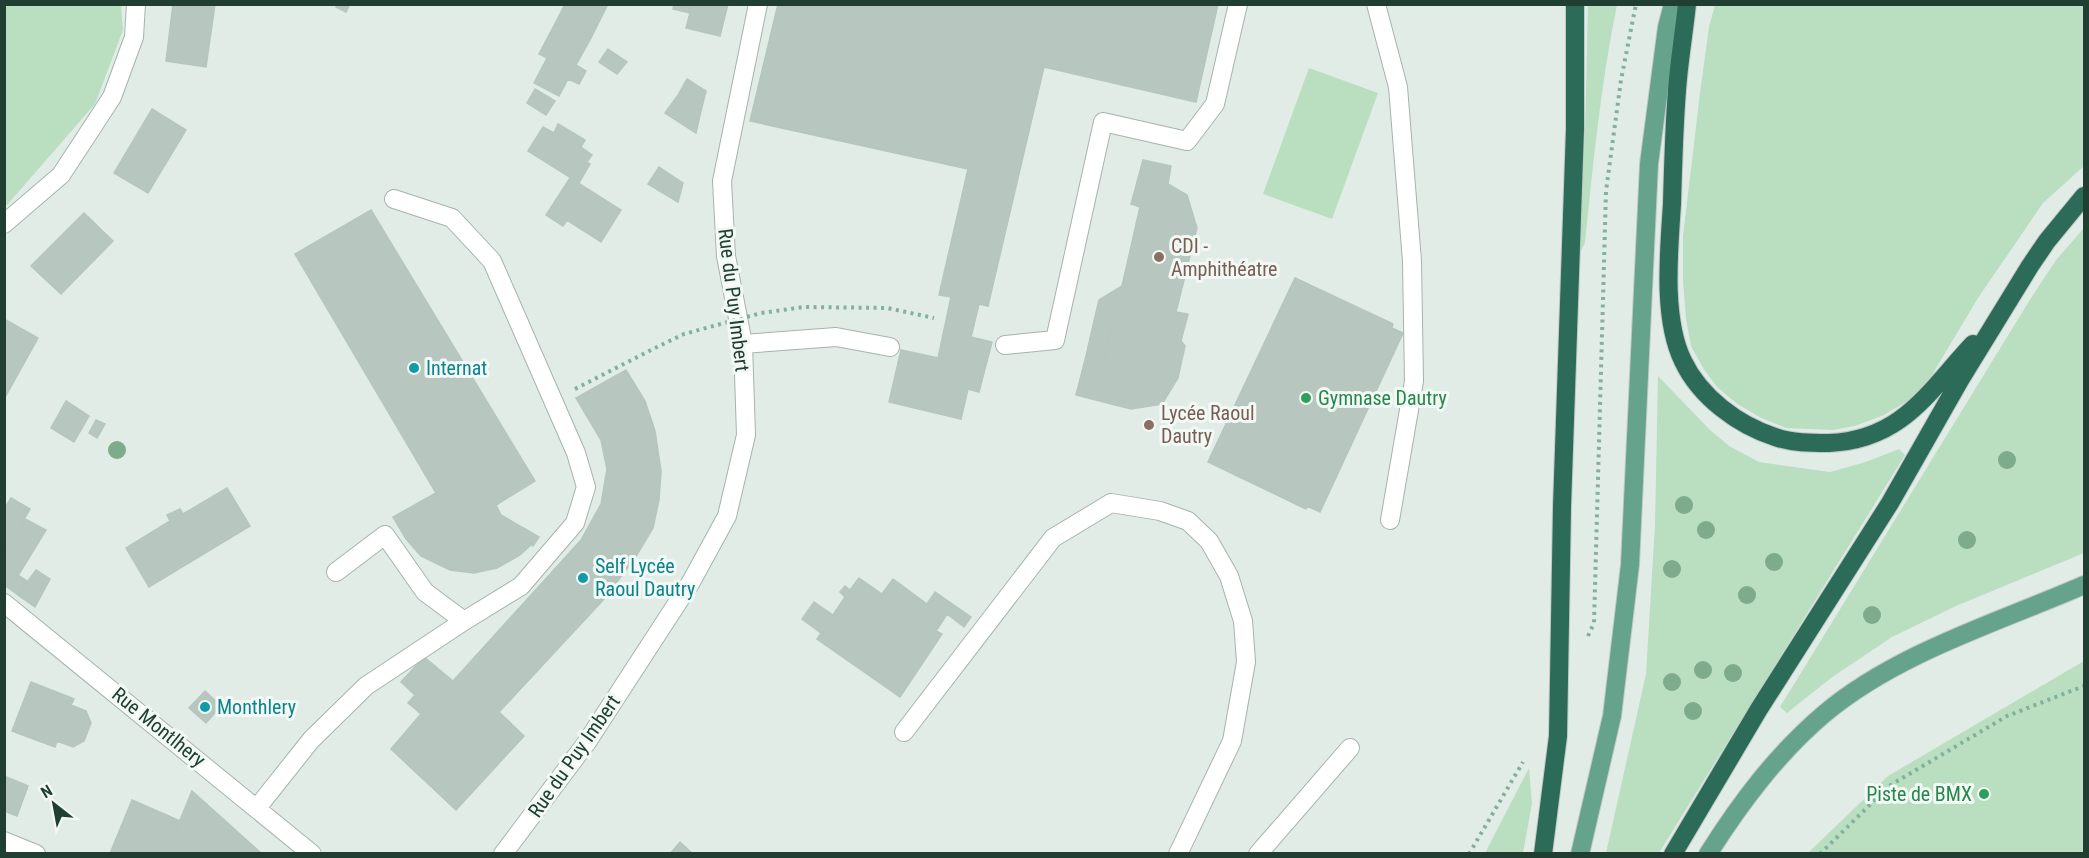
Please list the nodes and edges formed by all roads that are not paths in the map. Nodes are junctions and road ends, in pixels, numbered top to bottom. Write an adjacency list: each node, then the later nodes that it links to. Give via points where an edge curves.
1 (136, 4): 10 (street, via 134,37 112,97 61,175)
2 (758, 4): 12 (street, Rue du Puy Imbert, via 722,181 726,256)
3 (1238, 4): 13 (street, via 1215,104 1187,141 1103,122 1055,340)
4 (1376, 4): 15 (street, via 1398,87 1412,261 1414,381)
5 (1575, 4): 29 (highway, via 1558,736)
6 (1673, 4): 30 (main road, via 1649,164 1630,565 1612,716)
7 (1687, 4): 11 (highway, via 1677,89 1668,278 1674,333 1683,361 1700,386 1737,419 1762,433 1810,443 1856,440 1901,420)
8 (2085, 196): 11 (highway, via 2047,242)
9 (394, 199): 19 (street, via 452,219 492,261 576,453 586,487 575,523 521,586)
10 (4, 224)
11 (2000, 317): 31 (highway)
12 (743, 344): 14 (street, via 836,337); 26 (street, Rue du Puy Imbert, via 746,435 727,516 691,582 587,742)
13 (1005, 345)
14 (890, 347)
15 (1390, 520)
16 (336, 572): 19 (street, via 385,535 425,592)
17 (2085, 585): 32 (main road, via 1946,642 1871,681 1825,713 1776,759)
18 (4, 603): 22 (street, Rue Montlhery)
19 (464, 621): 22 (street, via 366,686 311,740)
20 (904, 732): 27 (street, via 1053,538 1111,503 1160,511 1188,521 1209,541 1229,576 1243,621 1246,662 1232,741)
21 (1350, 748): 28 (street)
22 (257, 808): 25 (street, Rue Montlhery)
23 (4, 841): 24 (street)
24 (36, 854)
25 (312, 854)
26 (503, 854)
27 (1178, 854)
28 (1258, 854)
29 (1543, 854)
30 (1580, 854)
31 (1673, 854)
32 (1708, 854)

